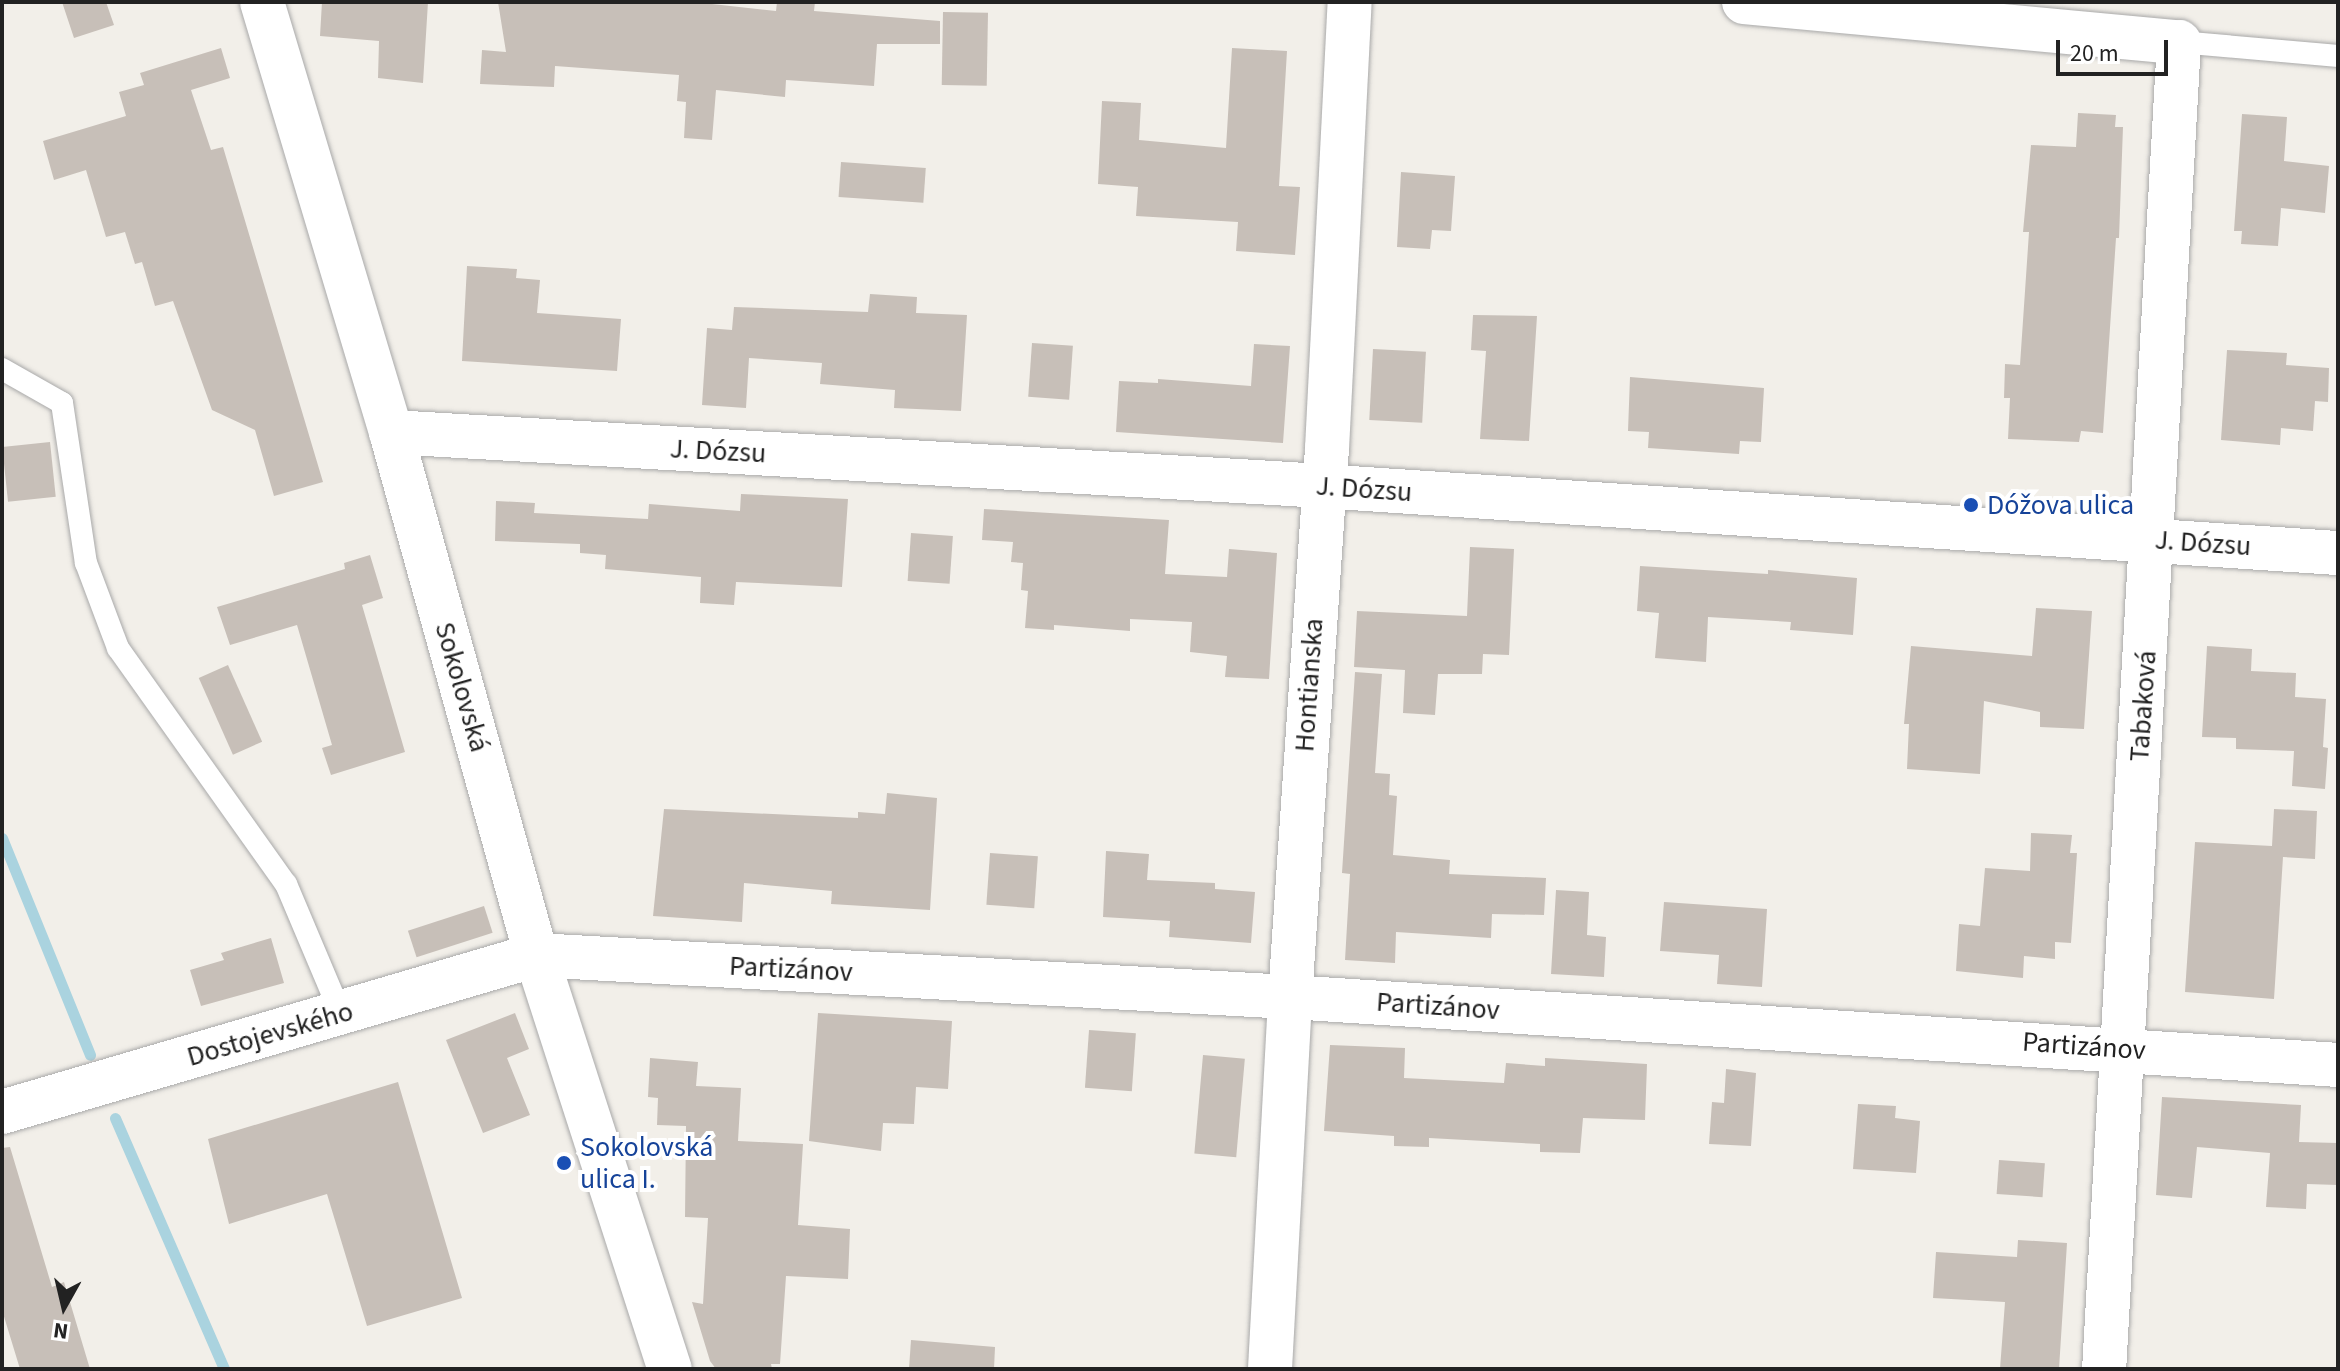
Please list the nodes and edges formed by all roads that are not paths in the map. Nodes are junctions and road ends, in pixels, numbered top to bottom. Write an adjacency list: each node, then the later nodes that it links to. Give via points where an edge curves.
1 (262, 2): 7 (street, Sokolovská)
2 (1350, 2): 8 (street, Hontianska)
3 (1744, 2): 4 (street)
4 (2179, 42): 5 (lane); 9 (street, Tabaková)
5 (2338, 56)
6 (2, 369): 13 (lane, via 62,403 86,563 118,648 286,884)
7 (391, 432): 8 (street, J. Dózsu); 11 (street, Sokolovská)
8 (1325, 486): 9 (street, J. Dózsu); 12 (street, Hontianska)
9 (2153, 540): 10 (street, J. Dózsu); 14 (street, Tabaková)
10 (2338, 553)
11 (536, 955): 12 (street, Partizánov); 13 (street, Dostojevského); 17 (street, Sokolovská)
12 (1290, 997): 14 (street, Partizánov); 18 (street, Hontianska)
13 (341, 1014): 16 (street, Dostojevského)
14 (2121, 1048): 15 (street, Partizánov); 19 (street, Tabaková)
15 (2338, 1065)
16 (2, 1112)
17 (670, 1369)
18 (1270, 1369)
19 (2104, 1369)

